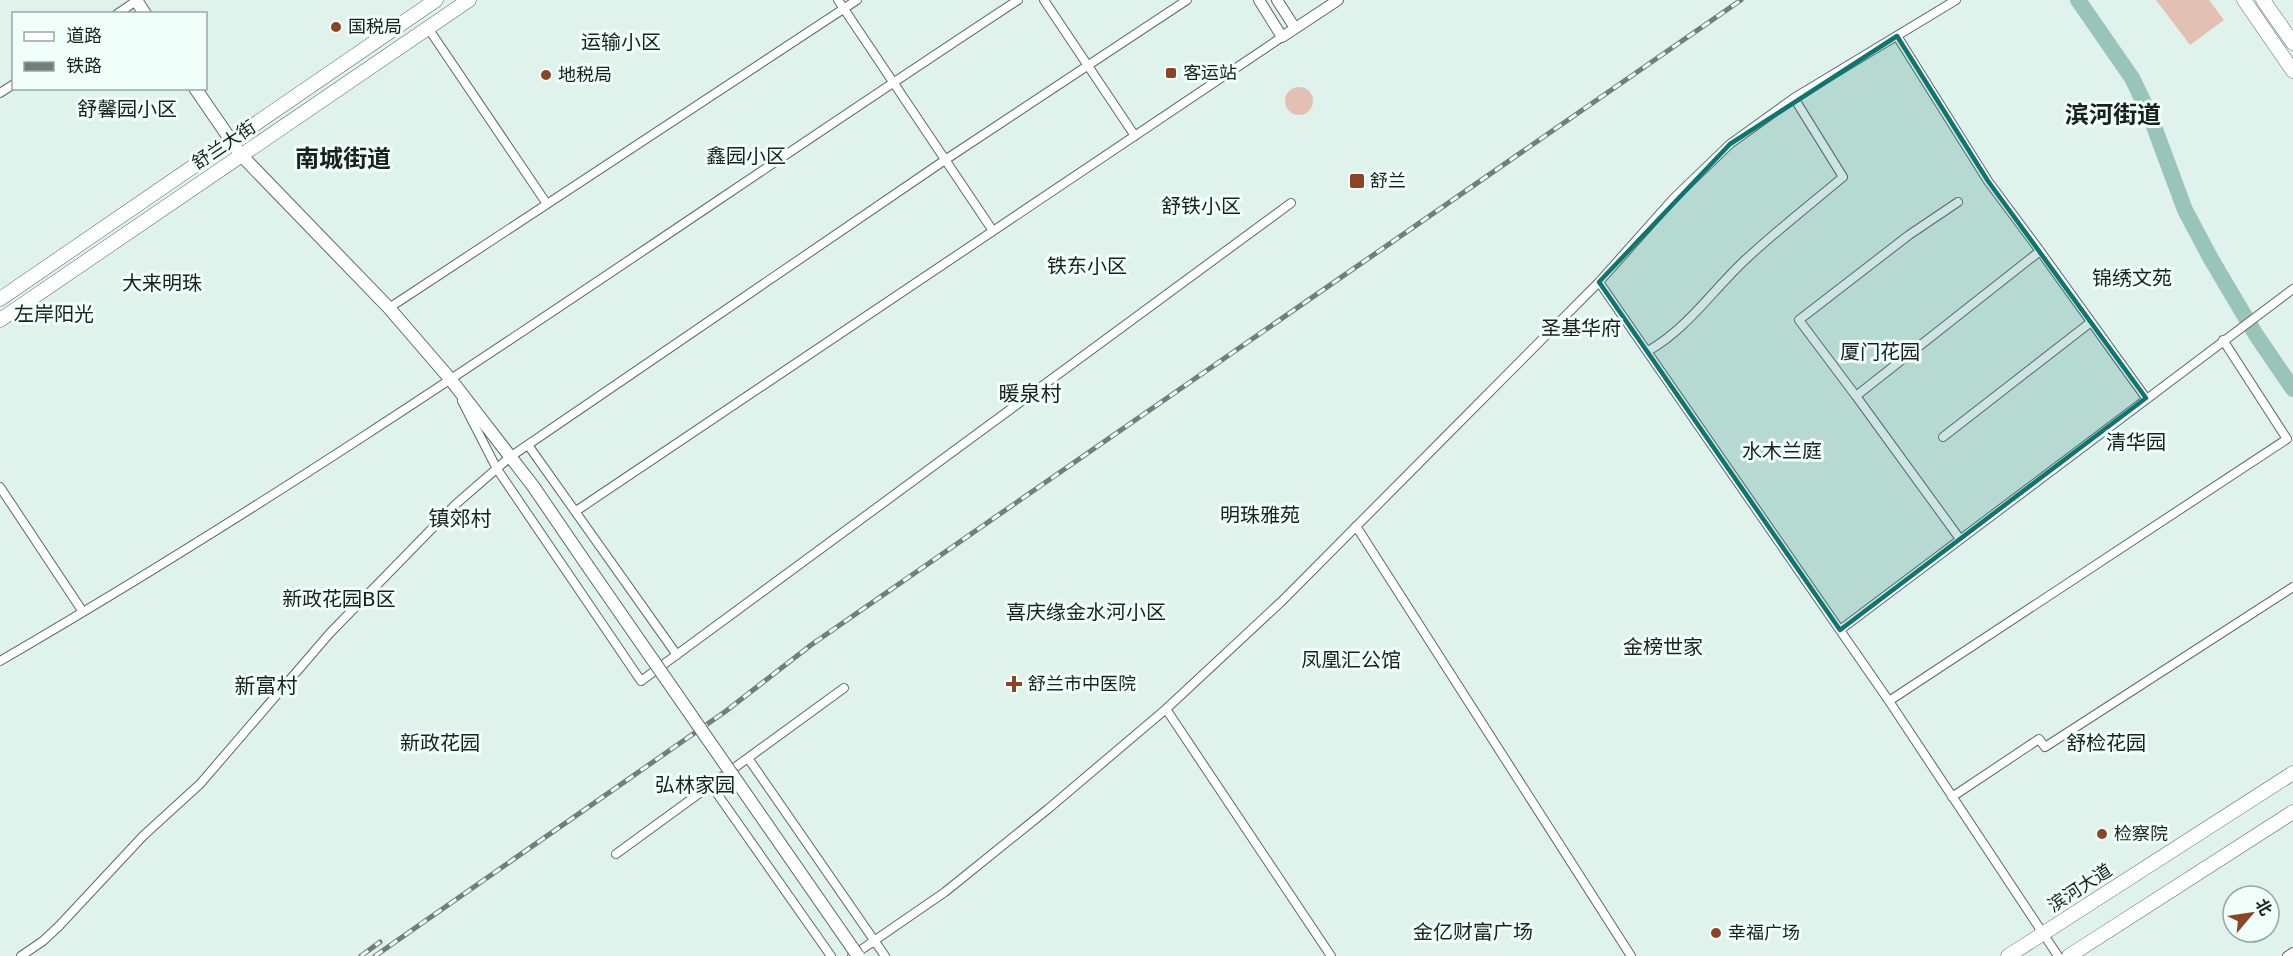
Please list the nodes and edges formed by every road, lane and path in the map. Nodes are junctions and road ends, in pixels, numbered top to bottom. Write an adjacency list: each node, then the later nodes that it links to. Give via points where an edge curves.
1 (136, 0): 16 (street)
2 (469, 0): 17 (main road, 舒兰大街)
3 (838, 0): 15 (street)
4 (857, 0): 15 (street)
5 (1018, 0): 24 (street)
6 (1044, 0): 22 (street)
7 (1186, 0): 22 (street)
8 (1258, 0): 20 (street)
9 (1277, 0): 18 (street)
10 (1338, 0): 18 (street)
11 (1956, 0): 19 (street)
12 (2244, 0): 23 (main road)
13 (2263, 0): 21 (main road)
14 (434, 1): 28 (main road, 舒兰大街)
15 (844, 9): 24 (street); 33 (street)
16 (120, 12)
17 (428, 28): 29 (main road, 舒兰大街); 33 (street)
18 (1295, 28): 20 (street)
19 (1897, 36): 26 (street); 35 (street, via 1988,181)
20 (1282, 37): 27 (street)
21 (2293, 43)
22 (1088, 65): 27 (street); 30 (street)
23 (2293, 71)
24 (893, 82): 30 (street); 44 (street)
25 (196, 90): 28 (main road)
26 (1794, 98): 36 (street, via 1730,144 1674,198); 43 (street, via 1843,177 1745,260 1695,312)
27 (1135, 136): 34 (street)
28 (230, 141): 29 (main road); 38 (main road, 舒兰大街)
29 (241, 155): 39 (main road); 40 (main road, 舒兰大街)
30 (945, 160): 34 (street); 48 (street)
31 (1958, 202): 45 (street, via 1799,320)
32 (1291, 203): 58 (street)
33 (547, 204): 39 (street)
34 (993, 231): 52 (street)
35 (2040, 251): 41 (street); 45 (street)
36 (1599, 282): 43 (street); 53 (street)
37 (2293, 289): 42 (street)
38 (0, 299)
39 (389, 308): 44 (main road)
40 (0, 320)
41 (2091, 322): 46 (street); 47 (street)
42 (2223, 340): 46 (street); 61 (street, via 2287,439)
43 (1648, 351): 57 (street)
44 (451, 380): 49 (main road); 50 (street); 56 (street)
45 (1856, 396): 54 (street)
46 (2146, 398): 54 (street)
47 (1943, 438)
48 (528, 445): 49 (street); 52 (street)
49 (510, 457): 50 (street); 75 (main road, bridge)
50 (497, 469): 58 (street, via 641,681); 72 (street, via 456,504 330,633 200,784 143,836 59,926)
51 (0, 487): 56 (street)
52 (576, 511): 58 (street)
53 (1356, 526): 62 (street); 78 (street)
54 (1960, 539): 57 (street)
55 (2293, 587): 66 (street, via 2045,747 2039,739)
56 (83, 612): 59 (street)
57 (1839, 630): 61 (street)
58 (677, 655)
59 (0, 661)
60 (844, 688): 63 (street)
61 (1889, 701): 66 (street)
62 (1166, 709): 70 (street, via 945,892); 77 (street)
63 (748, 758): 65 (street); 70 (street)
64 (2293, 773): 69 (main road, 滨河大道)
65 (711, 785): 68 (street); 73 (street)
66 (1952, 797): 69 (street)
67 (2291, 818): 81 (main road)
68 (616, 854)
69 (2043, 934): 79 (main road, 滨河大道); 80 (street)
70 (874, 940): 74 (street); 76 (street)
71 (2293, 952): 82 (street)
72 (21, 956)
73 (831, 956)
74 (852, 956)
75 (858, 956)
76 (885, 956)
77 (1331, 956)
78 (1631, 956)
79 (2008, 956)
80 (2058, 956)
81 (2069, 956)
82 (2287, 956)

